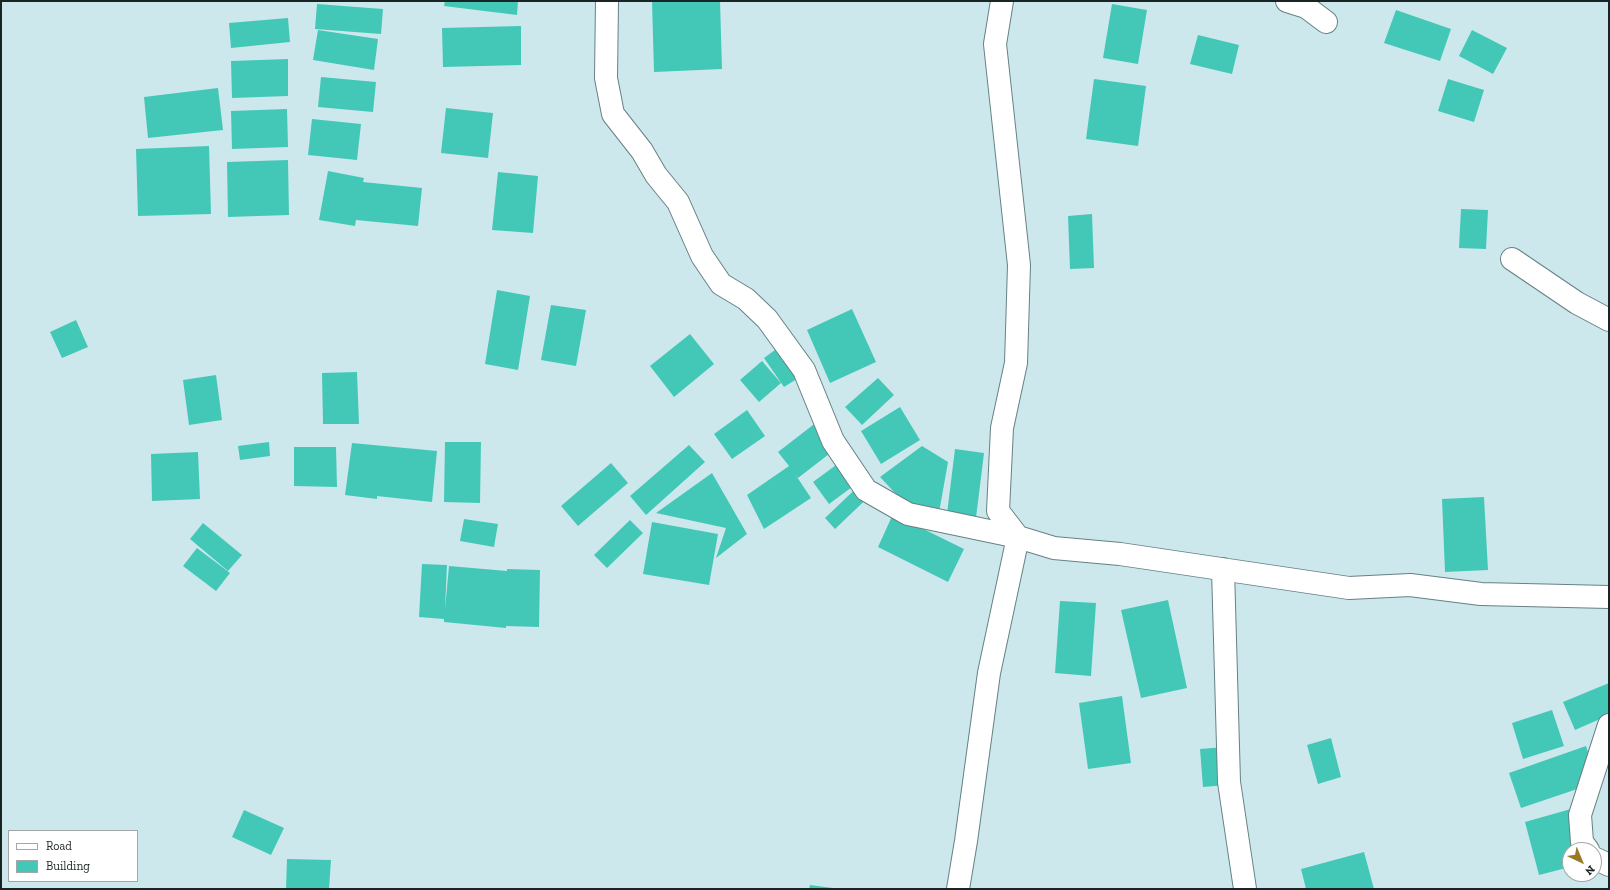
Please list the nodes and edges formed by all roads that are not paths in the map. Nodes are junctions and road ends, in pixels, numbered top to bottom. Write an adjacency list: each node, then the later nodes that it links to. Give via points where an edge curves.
1 (606, 1): 7 (street, via 606,78 613,114 678,202 702,256 721,284 746,299 767,319 804,370 833,441 866,490 908,514)
2 (1002, 1): 7 (street, via 995,44 1019,265 1016,363 1002,428 998,511)
3 (1287, 1): 4 (street, via 1306,7)
4 (1326, 22)
5 (1512, 259): 6 (street, via 1577,303)
6 (1609, 320)
7 (1018, 537): 8 (street, via 1054,548 1120,554); 12 (street, via 989,673)
8 (1223, 569): 9 (street, via 1349,588 1410,585 1481,594); 13 (street, via 1229,782)
9 (1609, 597)
10 (1609, 725): 11 (street, via 1580,815)
11 (1582, 842)
12 (958, 889)
13 (1245, 889)

